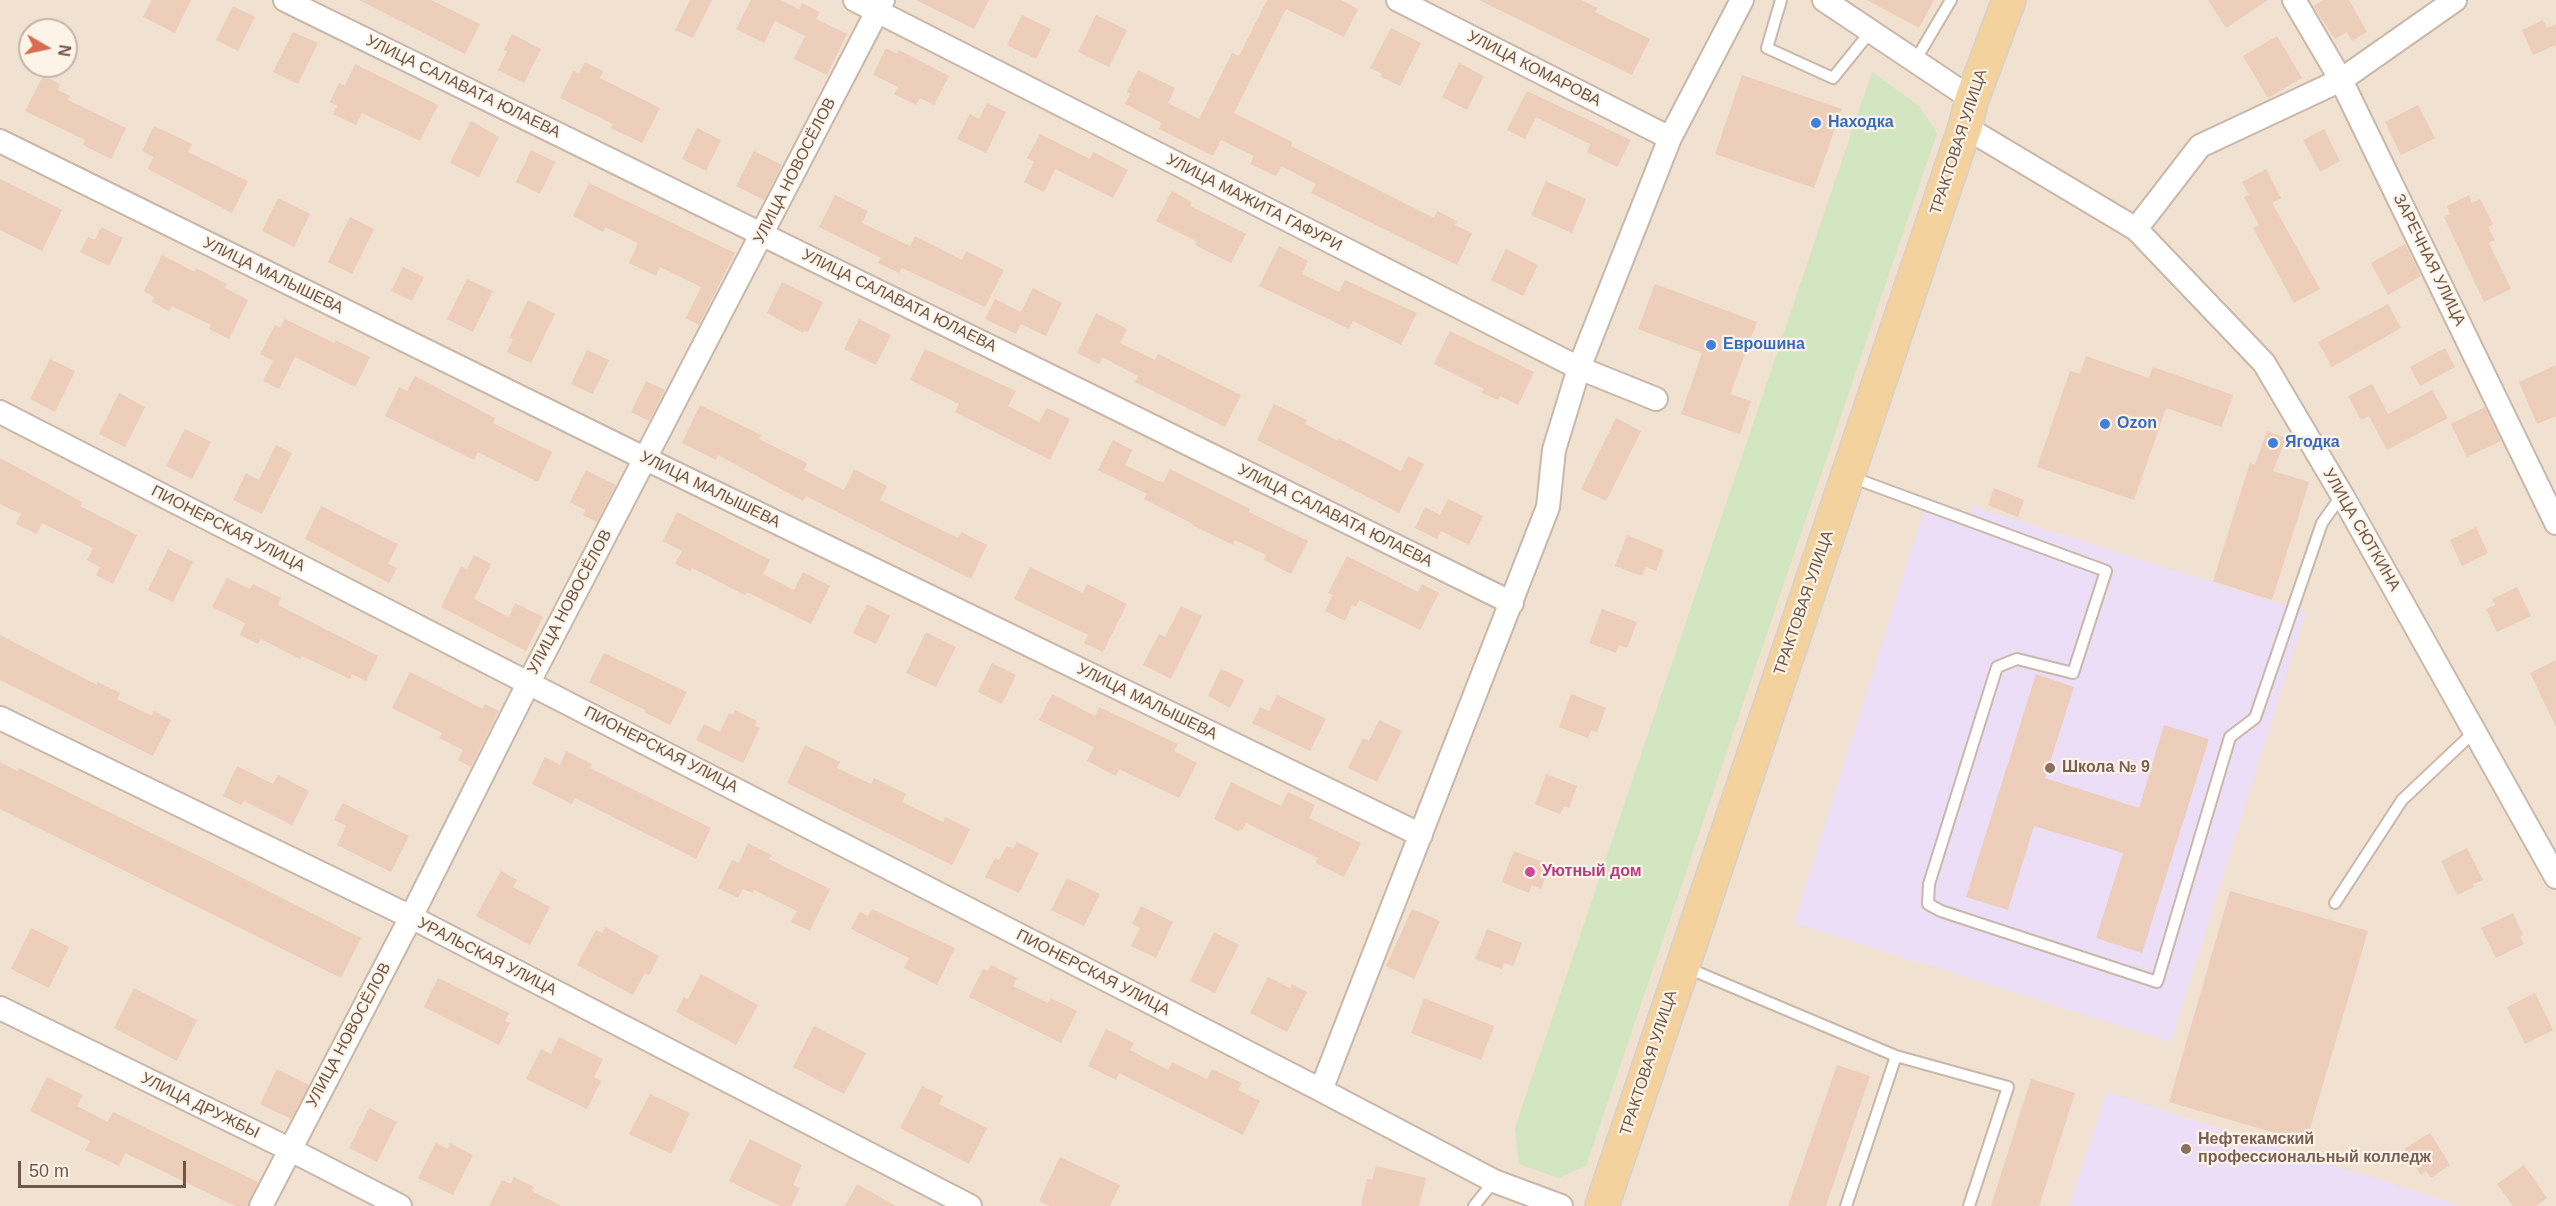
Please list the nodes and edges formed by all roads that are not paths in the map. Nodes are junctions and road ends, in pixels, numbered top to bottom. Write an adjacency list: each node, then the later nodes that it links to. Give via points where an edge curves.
1 (285, 0): 19 (street, УЛИЦА САЛАВАТА ЮЛАЕВА)
2 (855, 0): 11 (street, УЛИЦА МАЖИТА ГАФУРИ)
3 (1398, 0): 16 (street, УЛИЦА КОМАРОВА)
4 (1742, 0): 16 (street)
5 (1781, 0): 12 (lane, via 1767,48 1833,78)
6 (1824, 0): 12 (street, УЛИЦА СЮТКИНА)
7 (1951, 0): 13 (lane)
8 (2009, 0): 15 (main road, ТРАКТОВАЯ УЛИЦА)
9 (2294, 0): 14 (street, ЗАРЕЧНАЯ УЛИЦА)
10 (2455, 0): 14 (street)
11 (880, 5): 19 (street, УЛИЦА НОВОСЁЛОВ); 20 (street, УЛИЦА МАЖИТА ГАФУРИ)
12 (1871, 32): 13 (street, УЛИЦА СЮТКИНА)
13 (1915, 61): 15 (street, УЛИЦА СЮТКИНА)
14 (2342, 80): 18 (street, via 2200,146); 26 (street, ЗАРЕЧНАЯ УЛИЦА)
15 (1969, 113): 18 (street, УЛИЦА СЮТКИНА); 24 (main road, ТРАКТОВАЯ УЛИЦА)
16 (1670, 138): 20 (street)
17 (0, 141): 23 (street, УЛИЦА МАЛЫШЕВА)
18 (2136, 229): 25 (street, УЛИЦА СЮТКИНА, via 2264,363)
19 (763, 235): 23 (street, УЛИЦА НОВОСЁЛОВ); 27 (street, УЛИЦА САЛАВАТА ЮЛАЕВА)
20 (1579, 368): 21 (street, УЛИЦА МАЖИТА ГАФУРИ); 27 (street, via 1554,450 1548,507)
21 (1656, 399)
22 (0, 412): 28 (street, ПИОНЕРСКАЯ УЛИЦА)
23 (645, 459): 28 (street, УЛИЦА НОВОСЁЛОВ); 31 (street, УЛИЦА МАЛЫШЕВА)
24 (1847, 475): 25 (lane, via 2106,571 2073,673 2017,658 1997,667 1929,884 1928,904 2157,982 2230,737 2256,718 2322,523); 35 (main road, ТРАКТОВАЯ УЛИЦА)
25 (2342, 495): 30 (street, УЛИЦА СЮТКИНА)
26 (2556, 523)
27 (1512, 603): 31 (street)
28 (529, 682): 34 (street, УЛИЦА НОВОСЁЛОВ); 38 (street, ПИОНЕРСКАЯ УЛИЦА)
29 (0, 718): 34 (street, УРАЛЬСКАЯ УЛИЦА)
30 (2475, 731): 32 (street, УЛИЦА СЮТКИНА); 33 (lane, via 2402,800)
31 (1421, 835): 38 (street)
32 (2556, 877)
33 (2335, 903)
34 (411, 917): 39 (street, УЛИЦА НОВОСЁЛОВ); 43 (street, УРАЛЬСКАЯ УЛИЦА)
35 (1682, 965): 37 (lane); 46 (main road, ТРАКТОВАЯ УЛИЦА)
36 (0, 1008): 39 (street, УЛИЦА ДРУЖБЫ)
37 (1896, 1056): 47 (lane); 48 (lane, via 2008,1087)
38 (1321, 1090): 40 (street, ПИОНЕРСКАЯ УЛИЦА)
39 (289, 1149): 41 (street, УЛИЦА НОВОСЁЛОВ); 42 (street, УЛИЦА ДРУЖБЫ)
40 (1494, 1181): 44 (lane); 45 (street, ПИОНЕРСКАЯ УЛИЦА)
41 (261, 1206)
42 (400, 1206)
43 (970, 1206)
44 (1474, 1206)
45 (1561, 1206)
46 (1602, 1206)
47 (1846, 1206)
48 (1969, 1206)

